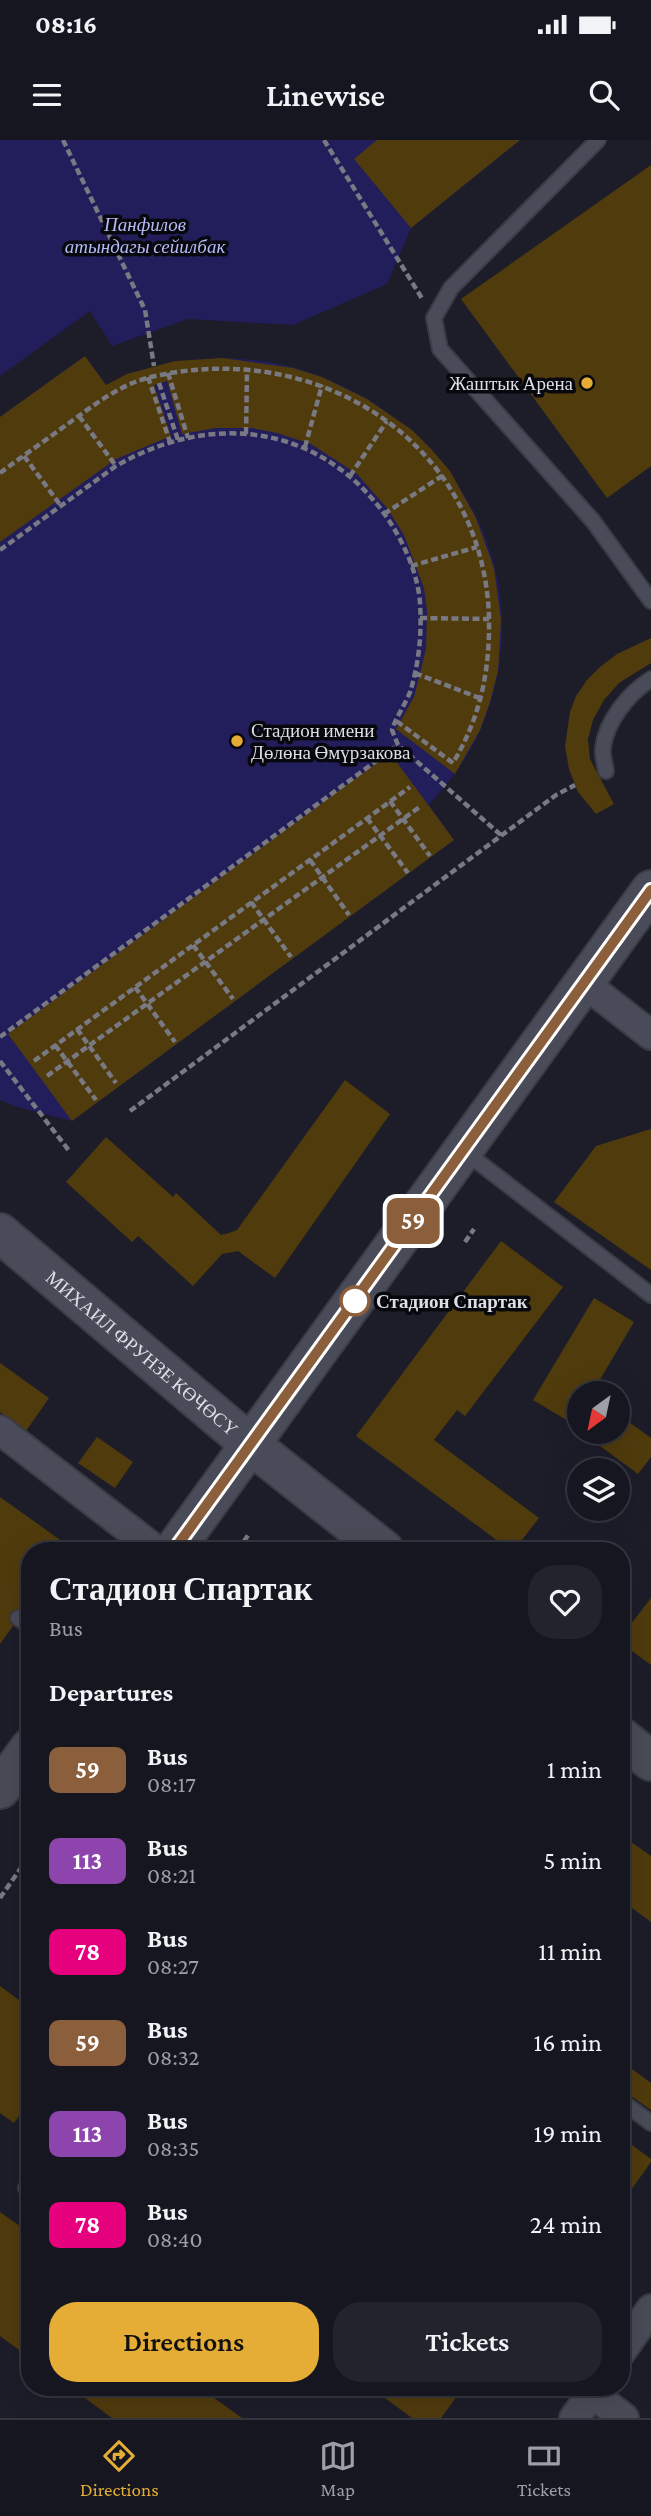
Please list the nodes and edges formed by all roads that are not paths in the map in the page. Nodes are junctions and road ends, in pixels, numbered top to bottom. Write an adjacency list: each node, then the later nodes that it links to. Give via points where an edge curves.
1 (598, 140): 2 (lane, via 451,288 434,318 440,349 593,521)
2 (651, 601)
3 (651, 679): 4 (lane, via 627,699 612,721 603,748)
4 (606, 771)
5 (651, 890): 6 (main road)
6 (584, 983): 7 (street); 8 (main road)
7 (651, 1035)
8 (463, 1151): 10 (lane); 12 (main road)
9 (0, 1233): 12 (main road, МИХАИЛ ФРУНЗЕ КӨЧӨСҮ)
10 (651, 1295)
11 (0, 1430): 13 (street)
12 (251, 1445): 14 (main road); 15 (main road, МИХАИЛ ФРУНЗЕ КӨЧӨСҮ)
13 (146, 1542)
14 (180, 1542)
15 (374, 1542)
16 (630, 1744): 18 (main road)
17 (21, 1760): 19 (main road)
18 (651, 1761)
19 (0, 1789)
20 (630, 2108): 21 (lane)
21 (651, 2123)
22 (651, 2309): 23 (street)
23 (630, 2339)
24 (587, 2396): 26 (street)
25 (599, 2396): 27 (street)
26 (574, 2418)
27 (624, 2418)

